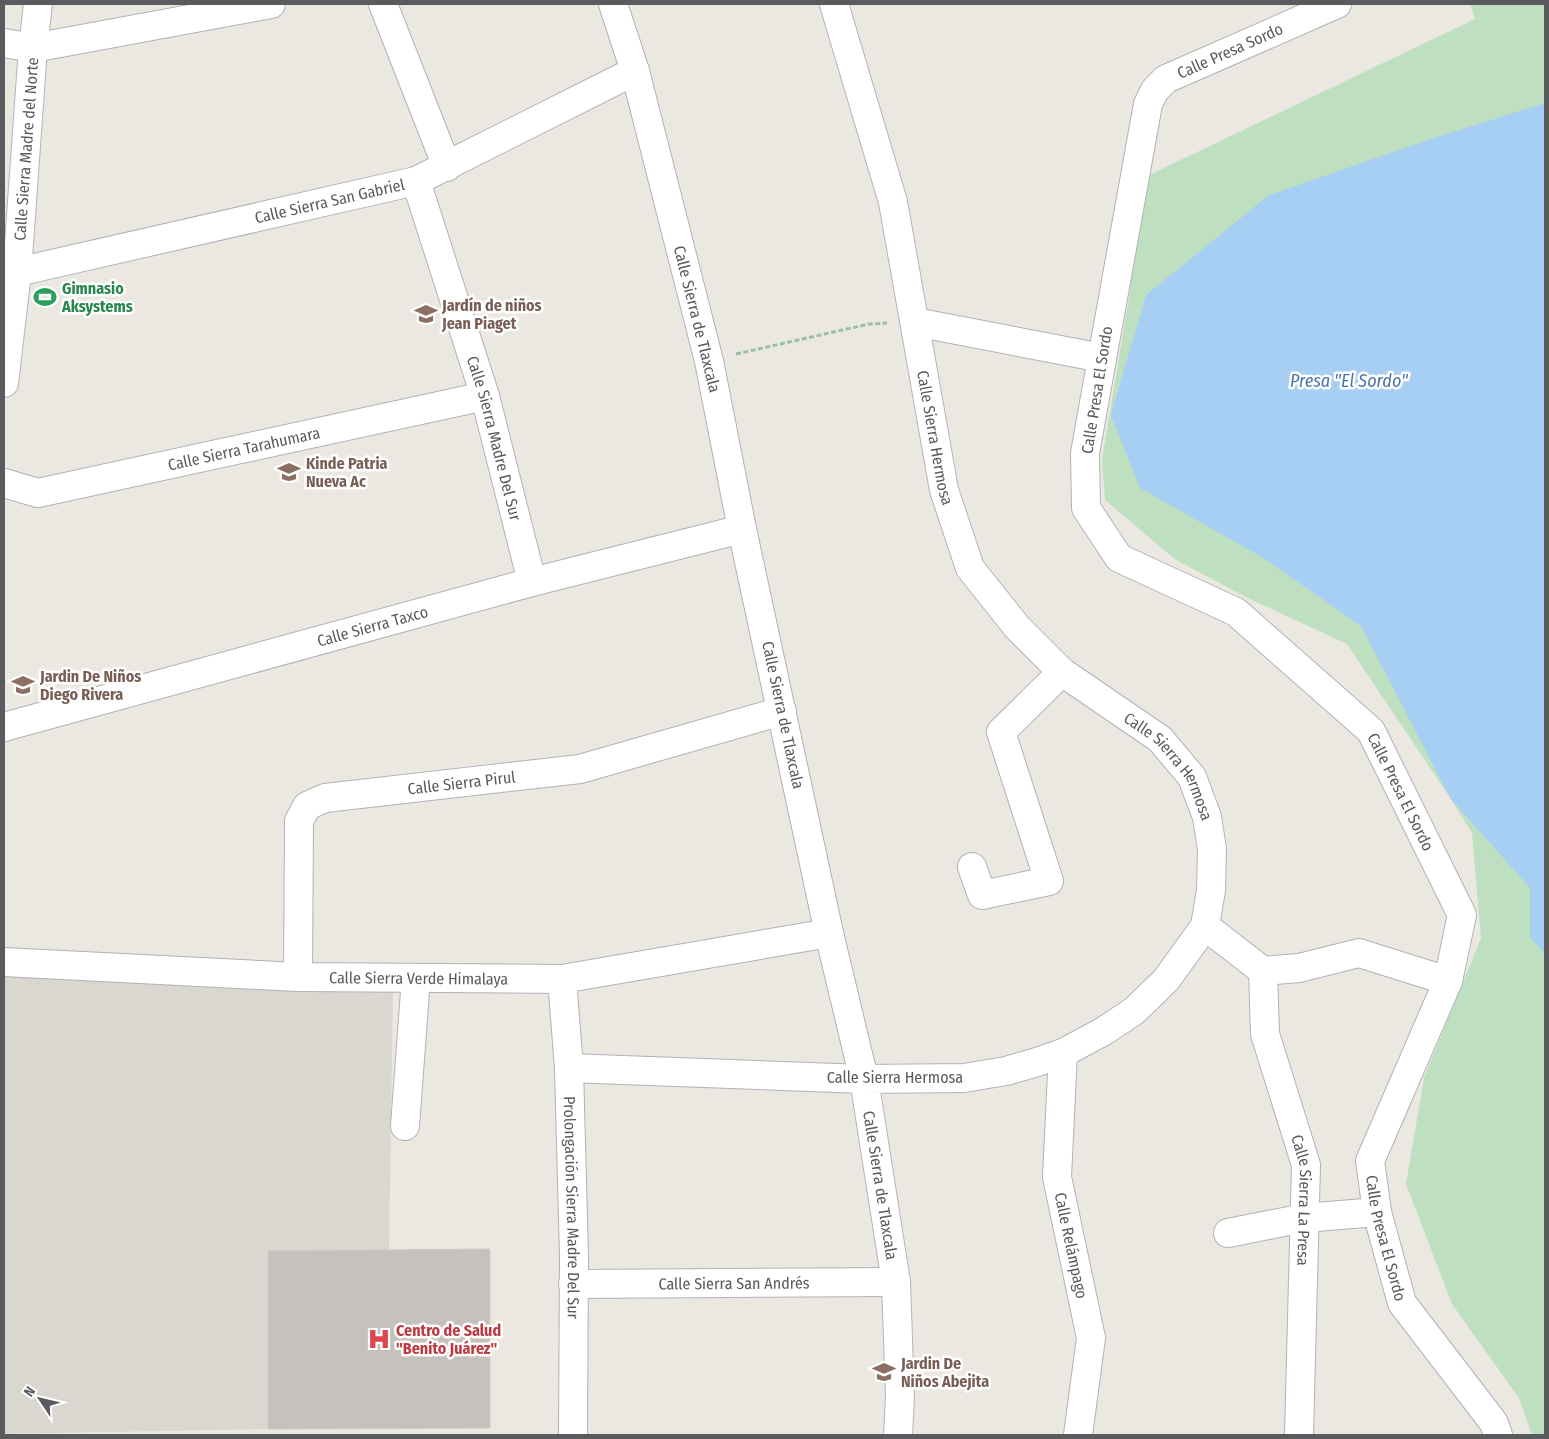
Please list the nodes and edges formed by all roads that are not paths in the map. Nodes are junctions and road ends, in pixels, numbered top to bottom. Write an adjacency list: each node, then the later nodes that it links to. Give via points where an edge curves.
1 (38, 4): 8 (street, Calle Sierra Madre del Norte)
2 (271, 4): 8 (street)
3 (383, 4): 11 (street)
4 (613, 4): 9 (street, Calle Sierra de Tlaxcala)
5 (834, 4): 14 (street, Calle Sierra Hermosa, via 893,202)
6 (1336, 4): 10 (street, Calle Presa Sordo, via 1166,78 1155,90)
7 (4, 43): 8 (street)
8 (33, 48): 13 (street, Calle Sierra Madre del Norte)
9 (635, 71): 11 (street, Calle Sierra San Gabriel); 19 (street, Calle Sierra de Tlaxcala, via 709,360)
10 (1144, 119): 15 (street, Calle Presa El Sordo)
11 (446, 167): 12 (street, Calle Sierra San Gabriel)
12 (416, 181): 13 (street, Calle Sierra San Gabriel); 17 (street, Calle Sierra Madre Del Sur)
13 (10, 271): 16 (street, Calle Sierra Madre del Norte)
14 (915, 322): 15 (street); 21 (street, Calle Sierra Hermosa, via 944,490 970,568 1016,627)
15 (1102, 358): 32 (street, Calle Presa El Sordo, via 1085,453 1086,508 1119,558 1236,612 1370,731 1462,915)
16 (4, 384)
17 (485, 396): 18 (street, Calle Sierra Tarahumara, via 38,493); 20 (street, Calle Sierra Madre Del Sur)
18 (4, 483)
19 (742, 529): 20 (street, Calle Sierra Taxco); 22 (street, Calle Sierra de Tlaxcala)
20 (532, 582): 23 (street, Calle Sierra Taxco)
21 (1062, 672): 24 (street, via 1001,732 1048,881 982,895); 25 (street, Calle Sierra Hermosa, via 1160,739 1192,777 1207,817 1212,850 1211,890)
22 (782, 711): 26 (street, Calle Sierra de Tlaxcala); 29 (street, Calle Sierra Pirul, via 580,768 325,798 307,806 299,820)
23 (4, 727)
24 (972, 867)
25 (1205, 926): 28 (street); 33 (street, Calle Sierra Hermosa, via 1166,980 1134,1011)
26 (829, 933): 31 (street, Calle Sierra Verde Himalaya); 35 (street, Calle Sierra de Tlaxcala)
27 (4, 962): 29 (street, Calle Sierra Verde Himalaya)
28 (1263, 972): 32 (street, via 1299,968 1360,953); 38 (street, Calle Sierra La Presa, via 1265,1034 1306,1165)
29 (298, 976): 30 (street, Calle Sierra Verde Himalaya)
30 (416, 978): 31 (street, Calle Sierra Verde Himalaya); 36 (street)
31 (562, 979): 34 (street, Prolongación Sierra Madre Del Sur)
32 (1448, 981): 37 (street, Calle Presa El Sordo, via 1370,1161)
33 (1063, 1052): 35 (street, Calle Sierra Hermosa, via 1006,1071 964,1078); 44 (street, Calle Relámpago, via 1057,1177 1091,1338)
34 (568, 1068): 35 (street, Calle Sierra Hermosa); 41 (street, Prolongación Sierra Madre Del Sur)
35 (864, 1079): 40 (street, Calle Sierra de Tlaxcala)
36 (405, 1126)
37 (1377, 1212): 38 (street); 46 (street, Calle Presa El Sordo, via 1402,1303 1494,1423)
38 (1304, 1218): 39 (street); 45 (street, Calle Sierra La Presa)
39 (1228, 1233)
40 (896, 1282): 41 (street, Calle Sierra San Andrés); 43 (street, Calle Sierra de Tlaxcala, via 900,1396)
41 (573, 1284): 42 (street, Prolongación Sierra Madre Del Sur)
42 (573, 1435)
43 (898, 1435)
44 (1078, 1435)
45 (1299, 1435)
46 (1498, 1435)

